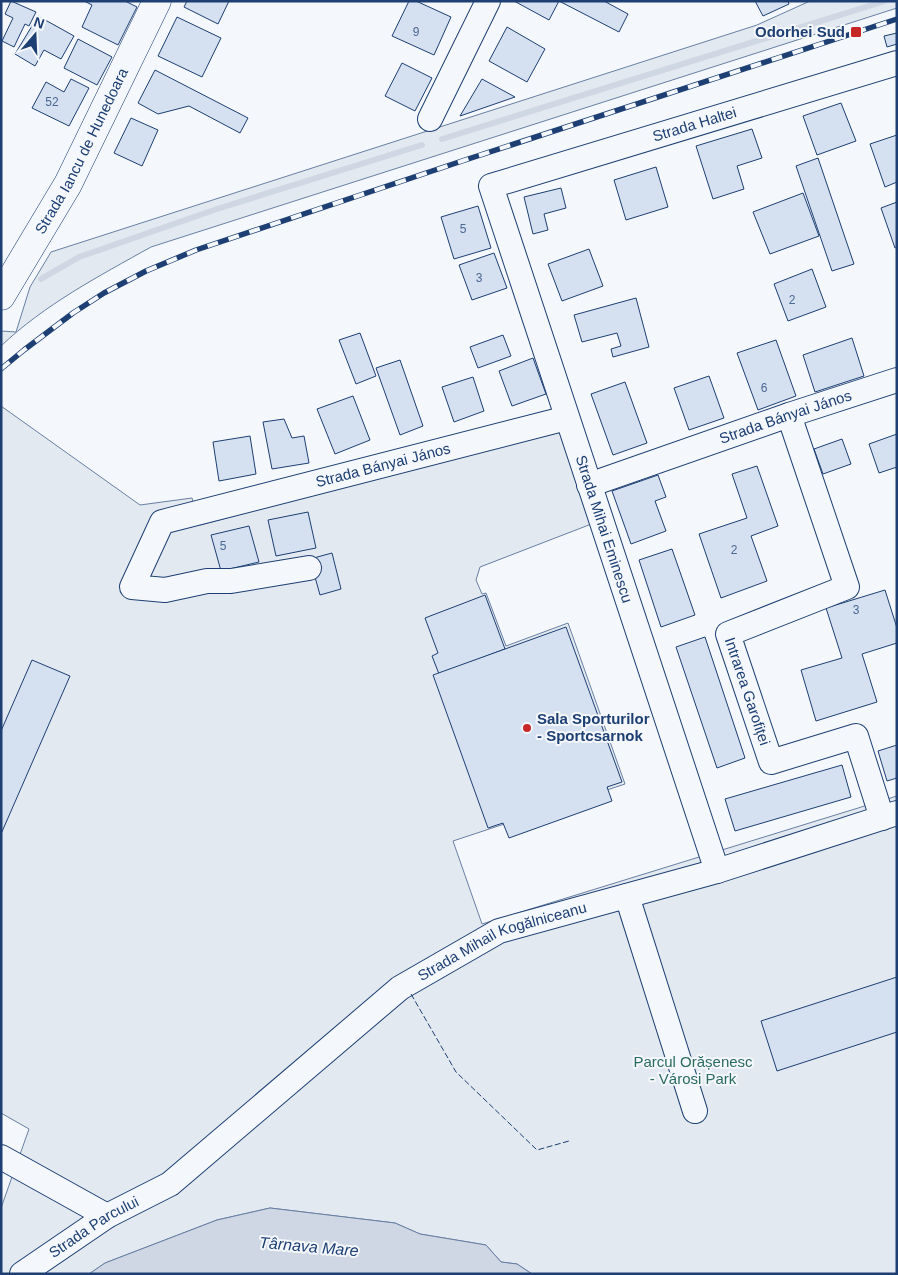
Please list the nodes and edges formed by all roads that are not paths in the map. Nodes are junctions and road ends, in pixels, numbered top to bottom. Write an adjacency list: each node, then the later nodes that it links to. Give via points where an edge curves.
1 (157, 1): 6 (main road, Strada Iancu de Hunedoara, via 68,184)
2 (488, 1): 4 (street)
3 (897, 63): 5 (street, Strada Haltei)
4 (430, 120)
5 (491, 186): 9 (street, Strada Mihai Eminescu)
6 (1, 296)
7 (897, 380): 8 (street, Strada Bányai János)
8 (788, 415): 10 (street, Strada Bányai János); 12 (street, Intrarea Garofiței, via 847,587 728,634 771,762 856,736)
9 (567, 418): 10 (street, Strada Mihai Eminescu); 11 (street, Strada Bányai János, via 162,522 132,587 165,590 207,581)
10 (589, 485): 13 (street, Strada Mihai Eminescu)
11 (309, 568)
12 (890, 815): 13 (street, Strada Mihail Kogălniceanu)
13 (717, 871): 14 (street, Strada Mihail Kogălniceanu)
14 (628, 896): 15 (street); 17 (street, Strada Mihail Kogălniceanu, via 499,931 400,988)
15 (695, 1111)
16 (1, 1157): 18 (street)
17 (170, 1184): 18 (street, Strada Parcului)
18 (107, 1216): 19 (street, Strada Parcului)
19 (22, 1274)

